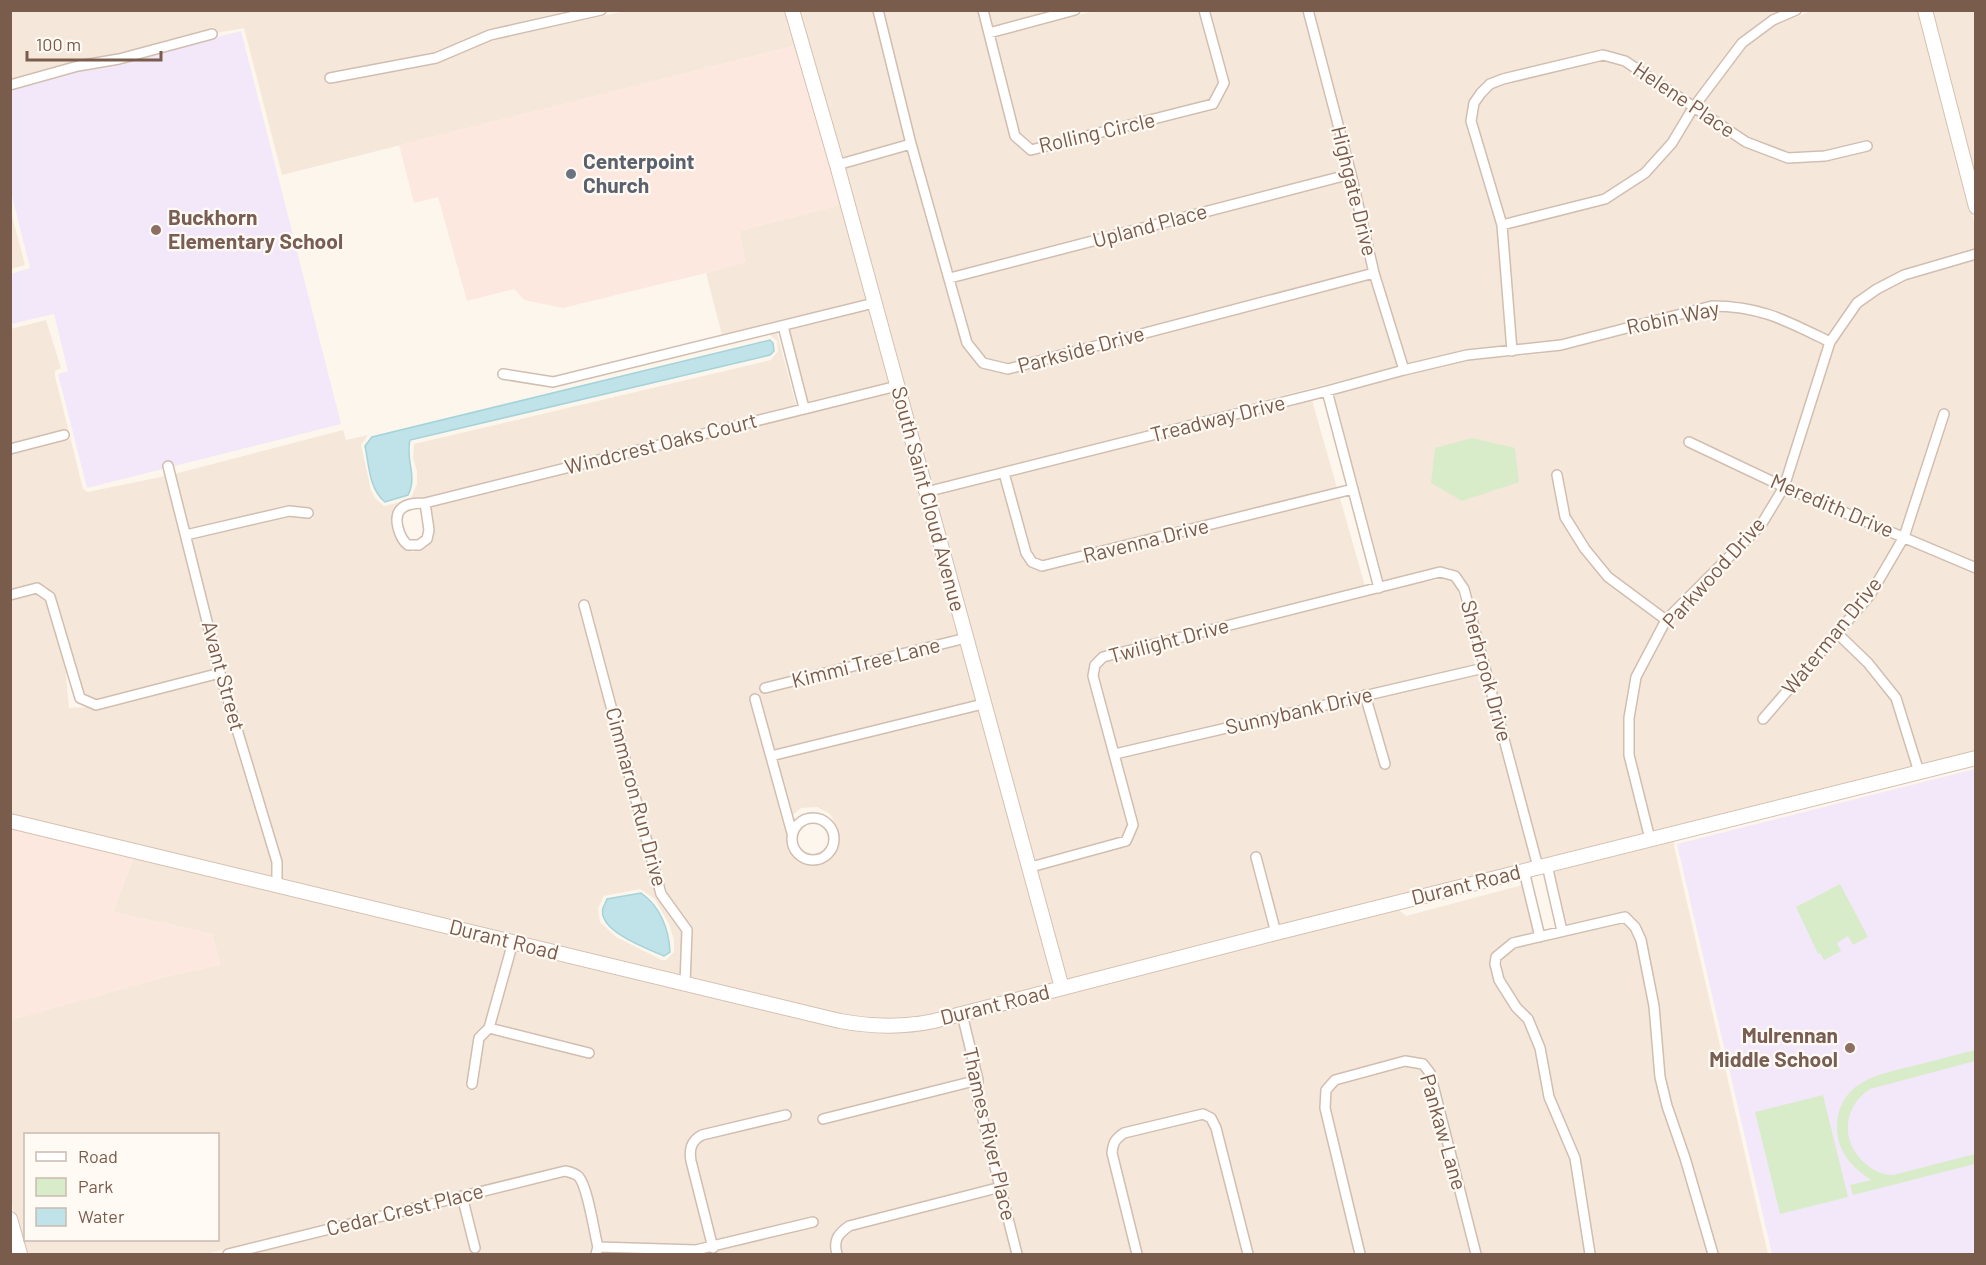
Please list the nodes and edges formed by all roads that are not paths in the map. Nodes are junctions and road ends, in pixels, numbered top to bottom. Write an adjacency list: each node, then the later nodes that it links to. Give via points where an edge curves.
1 (602, 10): 12 (street, via 490,35 436,58)
2 (792, 10): 17 (street, South Saint Cloud Avenue)
3 (878, 10): 15 (street)
4 (983, 10): 10 (street, Rolling Circle)
5 (1075, 10): 10 (street)
6 (1204, 10): 10 (street, Rolling Circle, via 1224,83 1213,105 1031,150 1015,136)
7 (1308, 10): 18 (street, Highgate Drive)
8 (1796, 10): 14 (street, via 1773,20 1742,43)
9 (1925, 10): 19 (street)
10 (989, 33)
11 (212, 34): 13 (street)
12 (330, 78)
13 (10, 85)
14 (1693, 108): 16 (street, Helene Place, via 1746,142 1788,158 1825,156); 20 (street, via 1672,143 1645,173 1605,199); 20 (street, Helene Place, via 1625,61 1603,55 1490,84 1477,98 1471,121)
15 (911, 144): 17 (street); 23 (street, Parkside Drive)
16 (1867, 146)
17 (837, 165): 24 (street, South Saint Cloud Avenue)
18 (1351, 174): 22 (street, Highgate Drive); 23 (street, Upland Place)
19 (1976, 207)
20 (1502, 225): 27 (street, Helene Place)
21 (1976, 254): 26 (street, Parkwood Drive, via 1904,275 1877,289 1857,303)
22 (1374, 273): 23 (street, Parkside Drive, via 1008,369 983,363 967,343); 28 (street, Highgate Drive)
23 (950, 278)
24 (874, 303): 25 (street); 30 (street, South Saint Cloud Avenue)
25 (783, 326): 29 (street, via 553,382); 32 (street)
26 (1830, 342): 27 (street, Robin Way, via 1774,315 1735,306 1712,306 1561,345); 40 (street, Parkwood Drive)
27 (1512, 351): 28 (street, Treadway Drive, via 1467,355)
28 (1404, 370): 31 (street, Treadway Drive)
29 (503, 374)
30 (897, 386): 32 (street, Windcrest Oaks Court); 42 (street, South Saint Cloud Avenue)
31 (1327, 391): 38 (street, Treadway Drive); 41 (street)
32 (804, 408): 43 (street, Windcrest Oaks Court)
33 (1944, 414): 46 (street, Waterman Drive)
34 (64, 435): 36 (street)
35 (1689, 442): 40 (street, Meredith Drive)
36 (10, 449)
37 (168, 466): 45 (street, Avant Street)
38 (1004, 472): 41 (street, Ravenna Drive, via 1026,553 1032,562 1042,566); 42 (street, Treadway Drive)
39 (1557, 475): 51 (street, via 1565,518 1585,549 1608,577)
40 (1784, 487): 46 (street, Meredith Drive); 51 (street, Parkwood Drive, via 1761,525)
41 (1353, 489): 48 (street)
42 (926, 492): 53 (street, South Saint Cloud Avenue)
43 (425, 503): 43 (street, Windcrest Oaks Court, via 407,505 398,513 399,535 408,546 428,539)
44 (308, 513): 45 (street, via 289,511)
45 (186, 535): 55 (street, Avant Street)
46 (1904, 537): 47 (street, Meredith Drive); 52 (street, Waterman Drive, via 1870,595)
47 (1976, 567)
48 (1379, 588): 54 (street, Sherbrook Drive, via 1440,572 1455,576 1464,589); 61 (street, Twilight Drive, via 1103,657 1095,665 1094,676)
49 (10, 595): 55 (street, via 38,588 50,597 80,698 96,705)
50 (584, 605): 78 (street, Cimmaron Run Drive, via 661,894 687,930)
51 (1666, 620): 68 (street, Parkwood Drive, via 1636,677 1629,718 1629,755)
52 (1838, 634): 60 (street, Waterman Drive); 65 (street, via 1896,698)
53 (966, 638): 56 (street, Kimmi Tree Lane); 59 (street, South Saint Cloud Avenue)
54 (1484, 668): 57 (street, Sunnybank Drive); 70 (street, Sherbrook Drive)
55 (220, 673): 73 (street, Avant Street, via 277,862)
56 (765, 688)
57 (1365, 695): 61 (street, Sunnybank Drive); 64 (street)
58 (755, 699): 62 (street)
59 (983, 704): 62 (street); 71 (street, South Saint Cloud Avenue)
60 (1763, 719)
61 (1114, 754): 71 (street, Twilight Drive, via 1133,825 1126,841)
62 (771, 756): 67 (street)
63 (1976, 758): 65 (street, Durant Road)
64 (1385, 764)
65 (1919, 772): 68 (street, Durant Road)
66 (10, 821): 73 (street, Durant Road)
67 (792, 833): 67 (street, via 794,850 806,859 820,859 834,843 832,830 816,818 803,820)
68 (1650, 839): 70 (street, Durant Road)
69 (1256, 857): 75 (street)
70 (1542, 866): 72 (street, Durant Road); 74 (street, Sherbrook Drive)
71 (1030, 867): 79 (street, South Saint Cloud Avenue)
72 (1524, 871): 75 (street, Durant Road); 76 (street)
73 (277, 885): 77 (street, Durant Road)
74 (1562, 931): 76 (street); 103 (street, via 1625,917 1635,927 1654,1006 1660,1077)
75 (1276, 933): 79 (street, Durant Road)
76 (1540, 937): 102 (street, via 1513,943 1496,957 1495,964 1499,980 1515,1007 1528,1019 1540,1048 1549,1097 1575,1158)
77 (513, 942): 78 (street, Durant Road); 81 (street)
78 (685, 984): 80 (street, Durant Road, via 870,1026 907,1026)
79 (1062, 988): 80 (street, Durant Road)
80 (962, 1014): 83 (street, Thames River Place)
81 (489, 1028): 82 (street); 84 (street, via 479,1038)
82 (589, 1053)
83 (978, 1080): 86 (street); 87 (street, Thames River Place, via 977,1096)
84 (472, 1084)
85 (786, 1114): 92 (street, via 702,1135 692,1143 691,1161)
86 (823, 1119)
87 (1001, 1187): 96 (street, via 849,1226 839,1233 834,1244); 97 (street, Thames River Place)
88 (462, 1196): 91 (street); 93 (street, Cedar Crest Place, via 565,1171 574,1173 588,1204); 95 (street, Cedar Crest Place)
89 (10, 1219): 94 (street)
90 (813, 1222): 92 (street)
91 (475, 1248)
92 (713, 1248): 93 (street)
93 (597, 1251)
94 (20, 1254)
95 (228, 1254)
96 (837, 1254)
97 (1017, 1254)
98 (1137, 1254): 99 (street, via 1112,1146 1124,1133 1203,1114 1211,1118 1216,1128)
99 (1248, 1254)
100 (1360, 1254): 101 (street, Pankaw Lane, via 1325,1108 1326,1090 1335,1080 1406,1062 1423,1064 1430,1072)
101 (1476, 1254)
102 (1590, 1254)
103 (1713, 1254)

